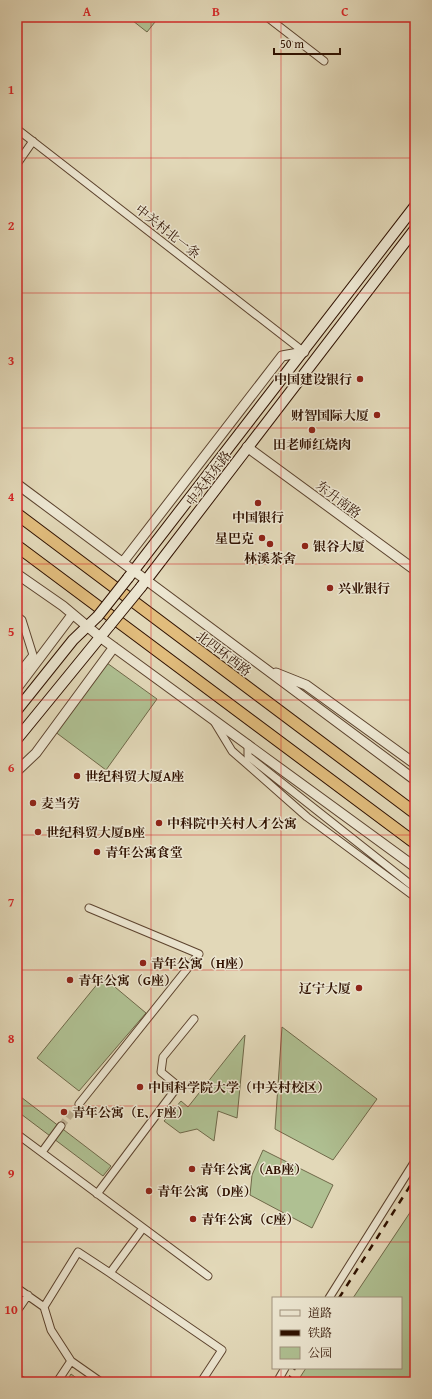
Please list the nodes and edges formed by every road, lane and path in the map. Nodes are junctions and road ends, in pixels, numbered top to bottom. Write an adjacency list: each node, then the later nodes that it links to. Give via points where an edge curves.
1 (267, 17): 2 (street)
2 (324, 61)
3 (17, 129): 4 (street, 中关村北一条)
4 (33, 142): 5 (street); 8 (street, 中关村北一条)
5 (17, 164)
6 (415, 206): 8 (main road, 中关村东路)
7 (415, 229): 9 (main road, 中关村东路)
8 (304, 352): 13 (street, 中关村东路, via 282,356); 16 (main road, 中关村东路)
9 (247, 447): 14 (street, 东升南路); 17 (main road, 中关村东路)
10 (17, 484): 13 (street, 北四环西路)
11 (17, 514): 33 (highway, 北四环西路)
12 (17, 546): 34 (highway)
13 (123, 562): 16 (street, 北四环西路)
14 (415, 570)
15 (17, 574): 18 (street)
16 (131, 574): 17 (street, 北四环西路); 20 (main road, 中关村东路, bridge)
17 (144, 584): 21 (main road, 中关村东路, bridge); 23 (street, 北四环西路)
18 (72, 615): 20 (street); 25 (street)
19 (17, 616): 24 (street, via 22,620 33,655)
20 (87, 627): 21 (street); 26 (main road, 中关村东路, via 73,640)
21 (100, 637): 22 (street); 28 (main road, 中关村东路)
22 (114, 647): 27 (street); 31 (street, via 36,752)
23 (262, 667): 30 (street, via 306,685); 32 (street, 北四环西路)
24 (17, 675)
25 (17, 688)
26 (17, 710)
27 (213, 719): 29 (street); 37 (street, via 232,751 301,812)
28 (17, 739)
29 (248, 744): 35 (street); 36 (street, via 248,756)
30 (415, 764)
31 (17, 771)
32 (415, 780)
33 (415, 813)
34 (415, 843)
35 (415, 867)
36 (415, 888)
37 (415, 897)
38 (88, 908): 40 (street, via 199,954)
39 (194, 1019): 45 (street, via 163,1057 161,1064 161,1072 178,1086)
40 (79, 1104)
41 (61, 1126): 43 (street)
42 (17, 1134): 43 (street)
43 (42, 1152): 45 (street)
44 (415, 1161): 51 (street)
45 (97, 1194): 46 (street)
46 (143, 1228): 47 (street); 48 (street)
47 (110, 1274): 52 (street, via 78,1252); 60 (street, via 222,1350)
48 (208, 1276)
49 (17, 1288): 50 (street)
50 (28, 1295): 52 (street); 53 (street)
51 (330, 1297)
52 (44, 1307): 54 (street, via 51,1330)
53 (17, 1311)
54 (70, 1361): 58 (street); 59 (street)
55 (285, 1369): 61 (street)
56 (17, 1378): 57 (street)
57 (24, 1382)
58 (57, 1382)
59 (102, 1382)
60 (201, 1382)
61 (277, 1382)

